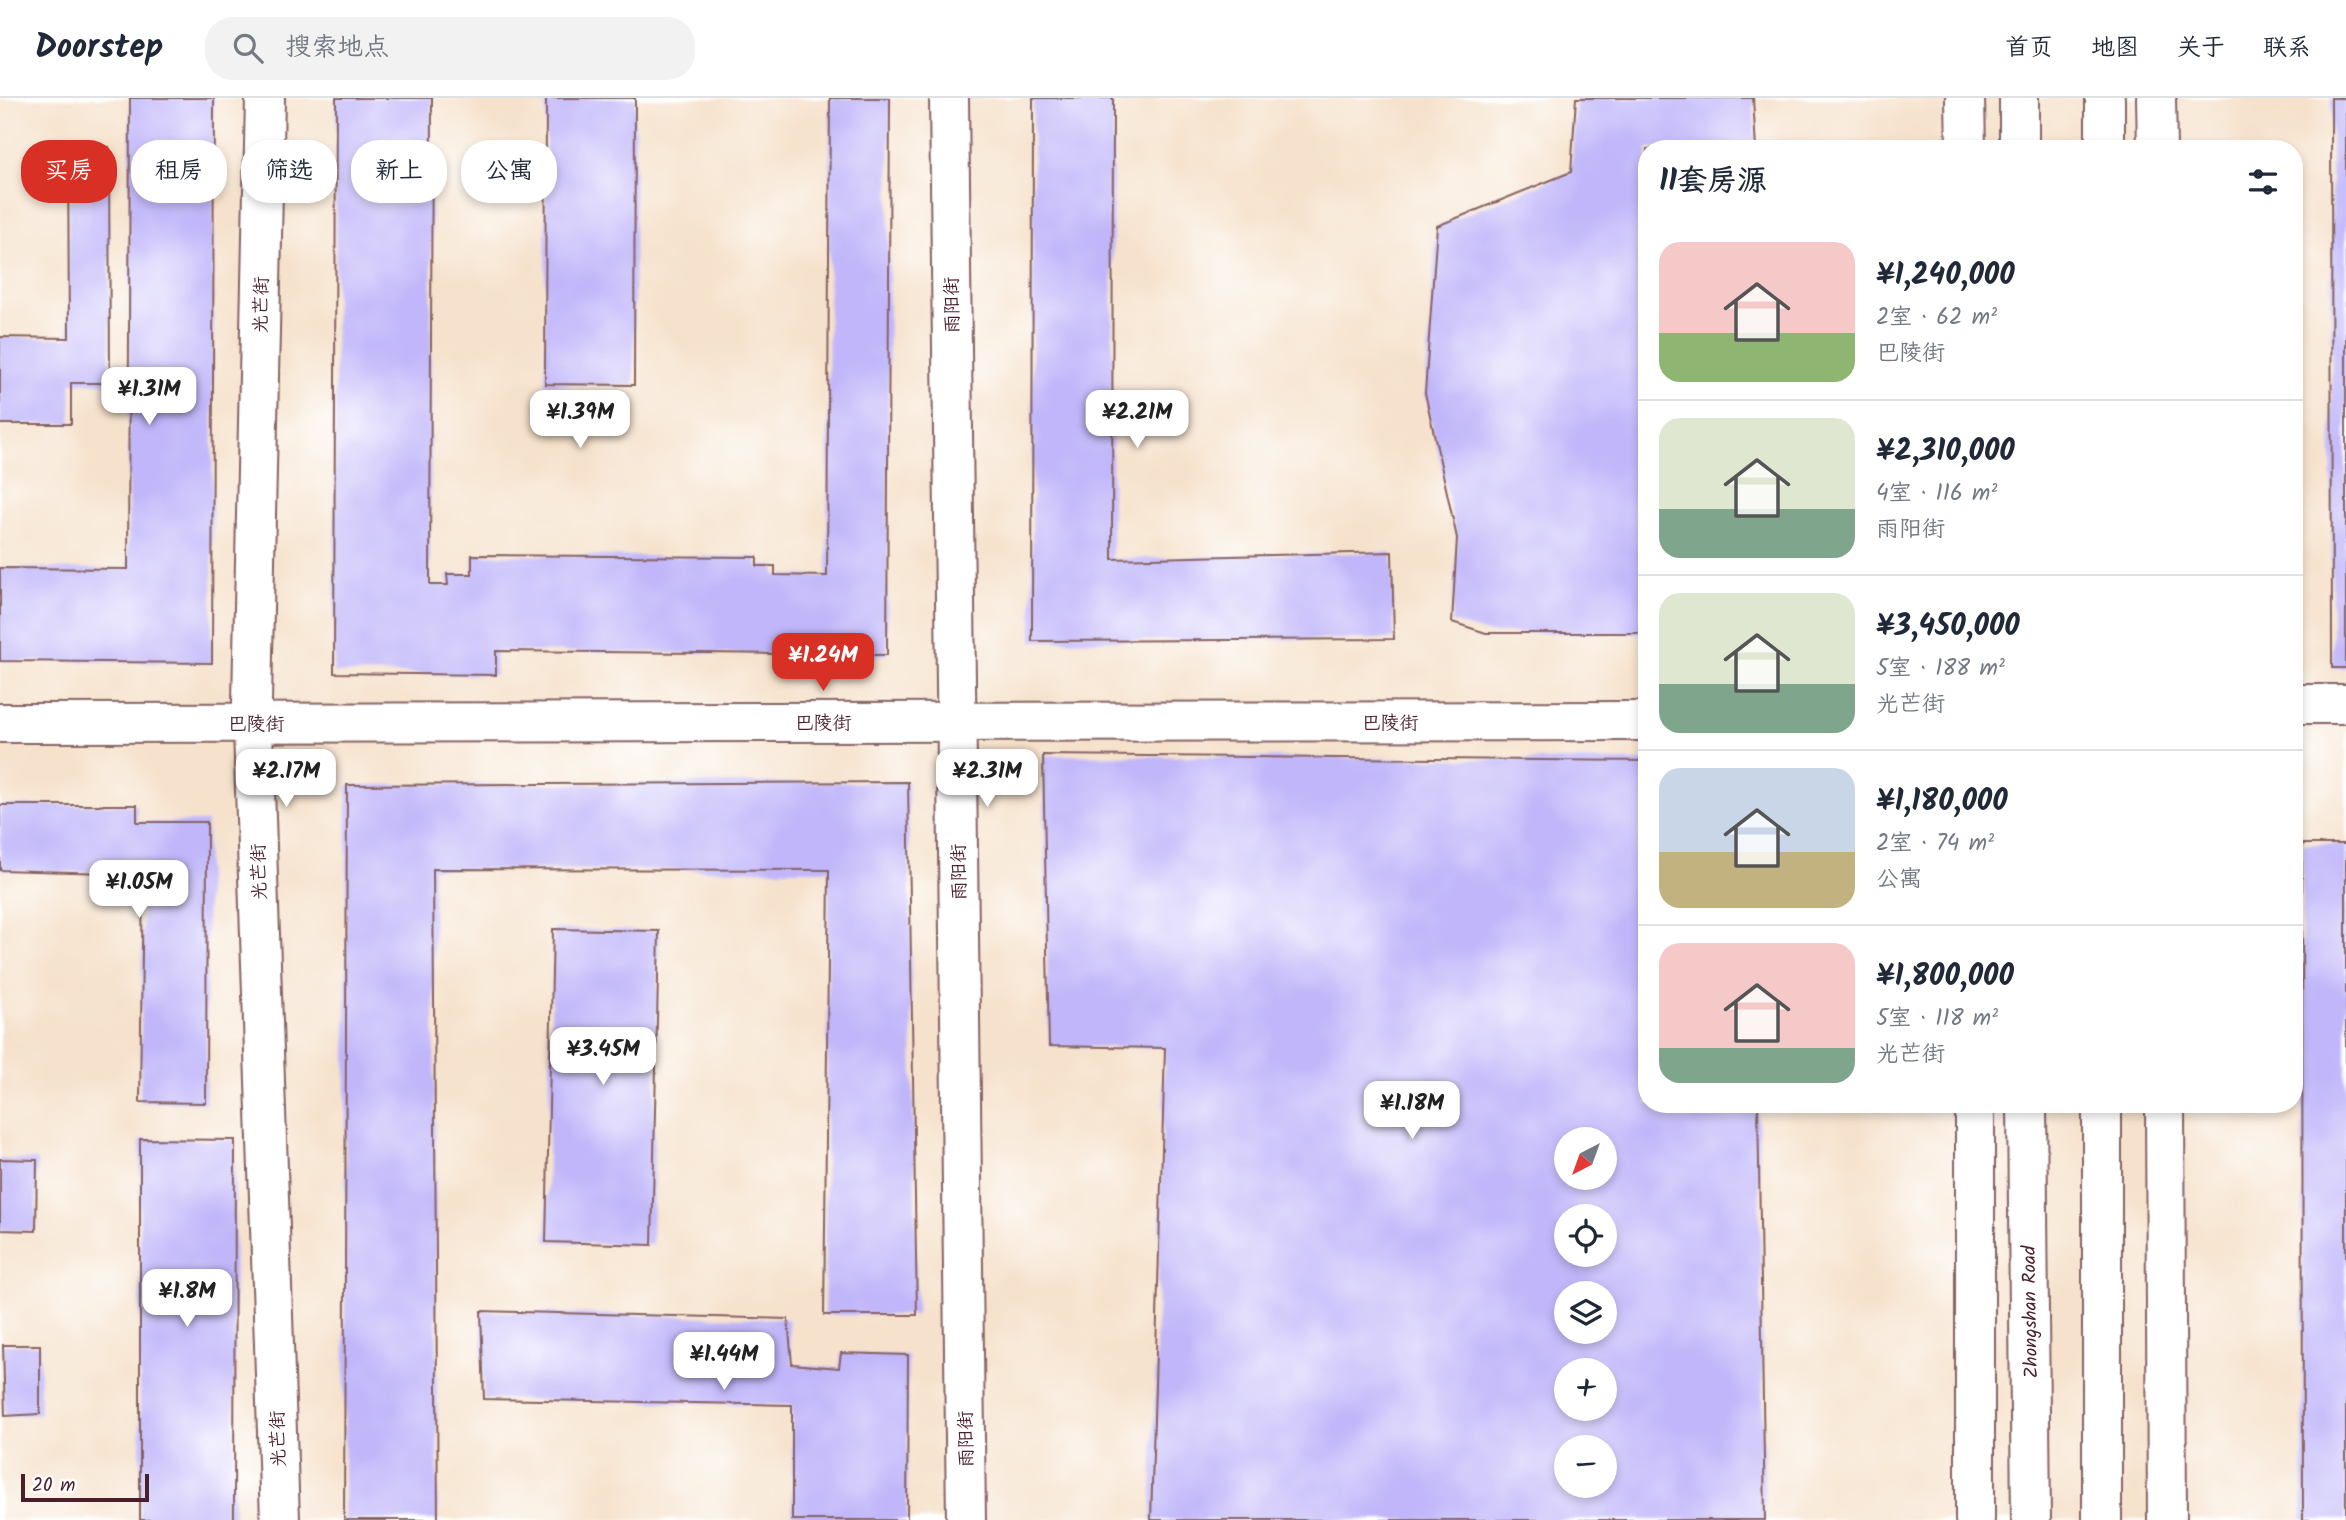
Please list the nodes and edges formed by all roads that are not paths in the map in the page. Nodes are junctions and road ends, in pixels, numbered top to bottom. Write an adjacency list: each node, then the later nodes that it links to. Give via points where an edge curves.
1 (265, 98): 16 (street, 光芒街)
2 (949, 98): 13 (street, 雨阳街)
3 (1965, 98): 7 (street)
4 (2019, 98): 8 (street)
5 (2105, 98): 9 (street)
6 (2156, 98): 10 (street)
7 (1966, 140)
8 (2019, 140)
9 (2105, 140)
10 (2157, 140)
11 (2303, 704): 12 (street)
12 (2346, 704)
13 (956, 722): 14 (street, 巴陵街); 16 (street, 巴陵街); 22 (street, 雨阳街)
14 (1638, 722)
15 (0, 723): 16 (street, 巴陵街)
16 (253, 723): 21 (street, 光芒街)
17 (1975, 1113): 23 (street)
18 (2027, 1113): 24 (street, Zhongshan Road)
19 (2102, 1113): 25 (street)
20 (2165, 1113): 26 (street)
21 (279, 1520)
22 (966, 1520)
23 (1975, 1520)
24 (2031, 1520)
25 (2102, 1520)
26 (2167, 1520)

